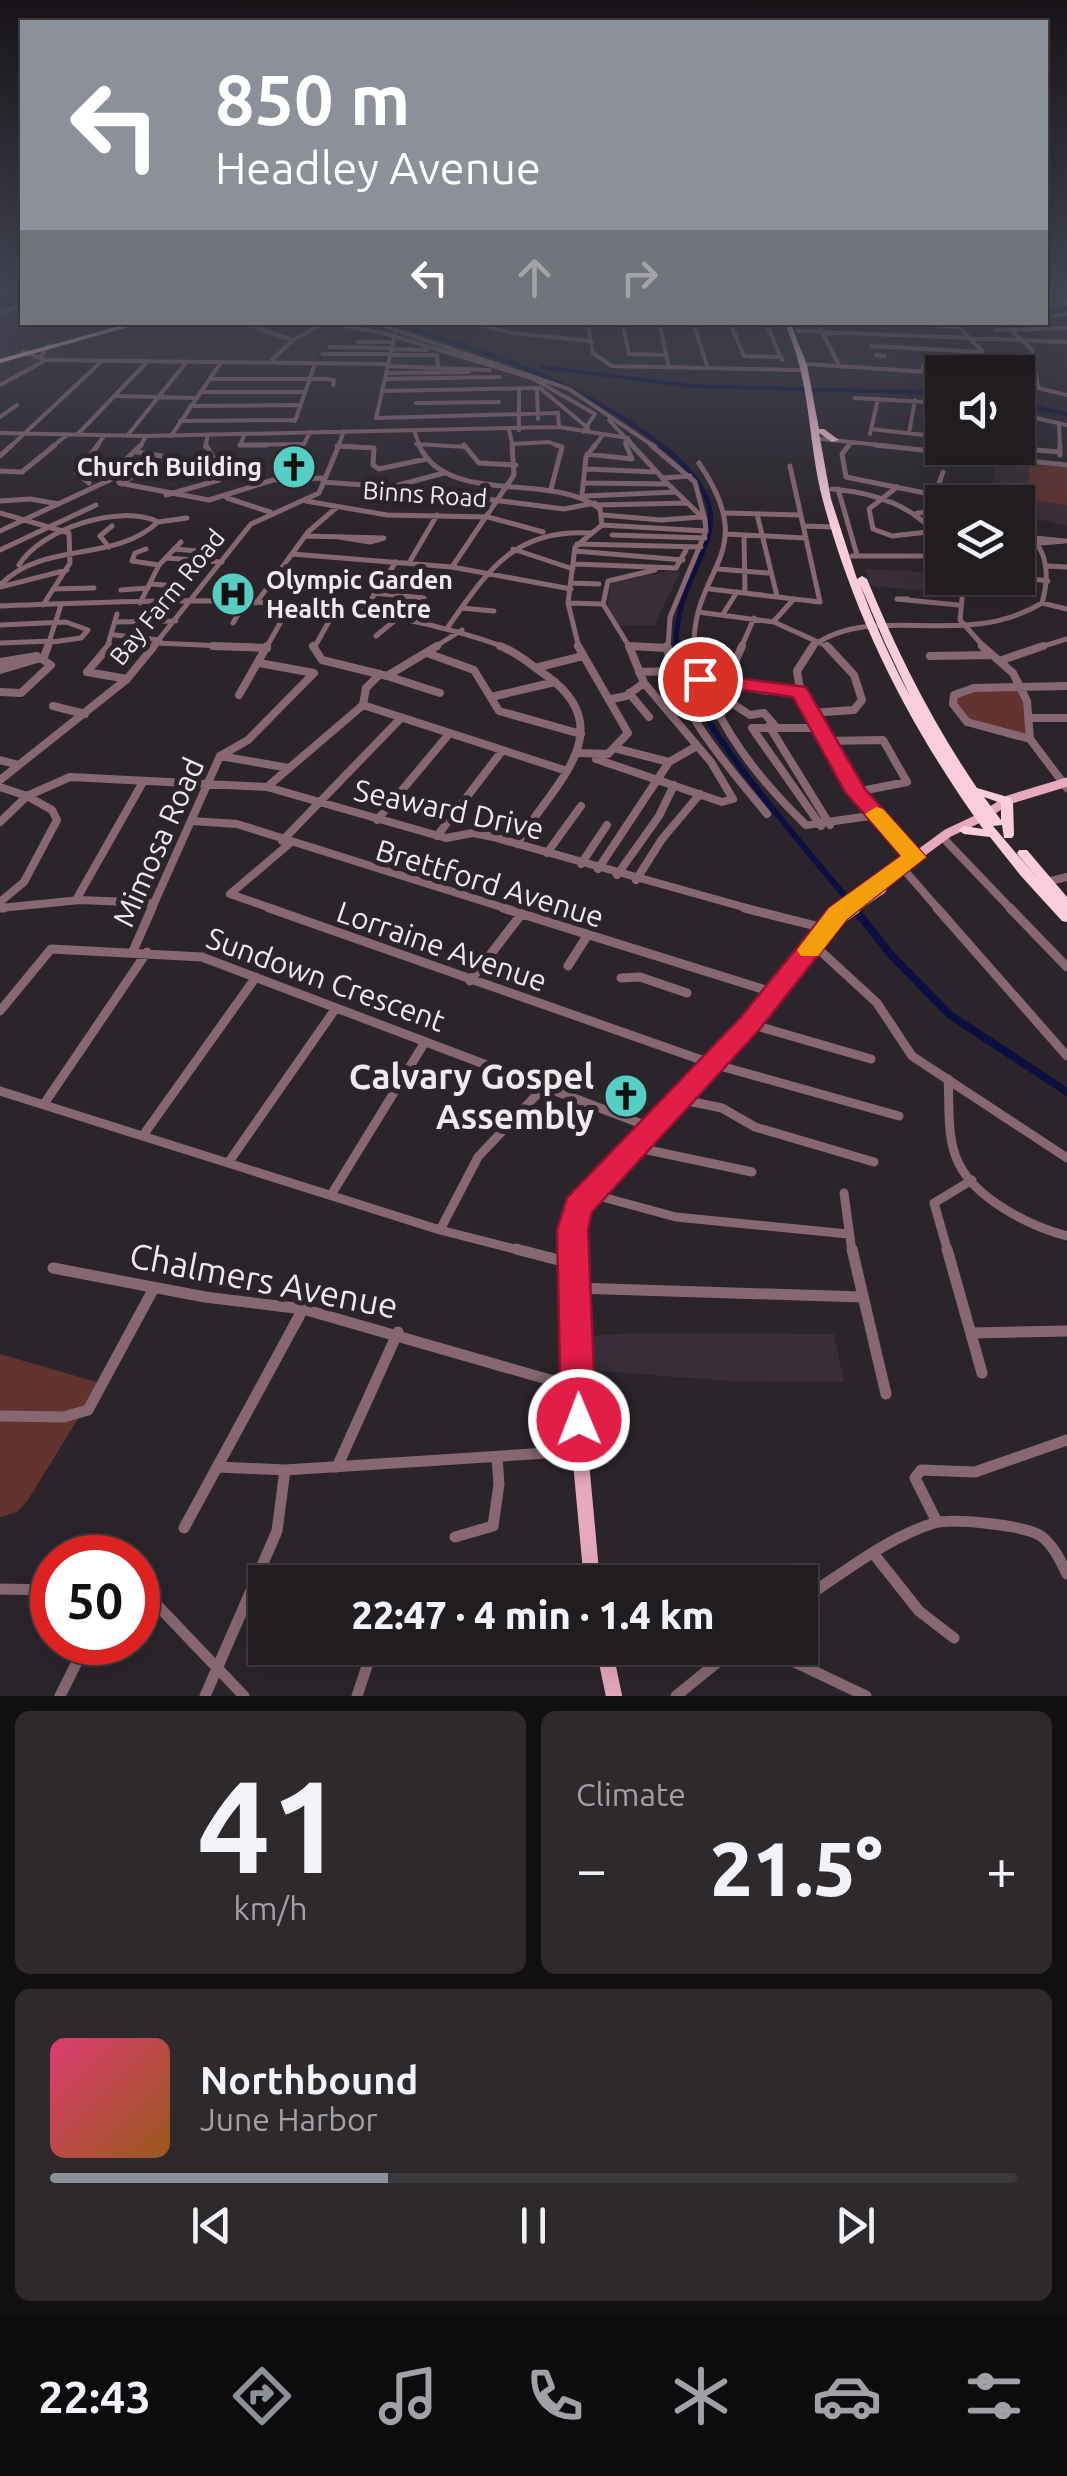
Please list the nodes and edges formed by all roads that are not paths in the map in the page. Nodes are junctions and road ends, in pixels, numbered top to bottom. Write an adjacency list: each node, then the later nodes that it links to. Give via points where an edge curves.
1 (23, 371): 20 (street)
2 (91, 371): 76 (street)
3 (138, 371): 32 (street)
4 (179, 371): 33 (street)
5 (215, 371): 19 (street)
6 (312, 371): 18 (street)
7 (386, 371): 28 (street)
8 (466, 371): 15 (street)
9 (489, 371): 16 (street)
10 (490, 371): 16 (street)
11 (492, 371): 46 (street, via 557,382)
12 (496, 371): 16 (street)
13 (808, 371): 88 (highway)
14 (1037, 371): 23 (street)
15 (470, 372)
16 (501, 373): 17 (street); 27 (street)
17 (525, 376): 25 (street); 36 (street)
18 (309, 378): 19 (street); 21 (street); 30 (street)
19 (210, 379): 29 (street)
20 (0, 385)
21 (333, 385)
22 (1035, 386): 23 (street)
23 (1038, 386): 31 (street)
24 (518, 389): 25 (street); 27 (street); 50 (street)
25 (538, 389): 39 (street); 51 (street)
26 (418, 390): 27 (street); 28 (street); 42 (street)
27 (500, 390): 41 (street)
28 (382, 391): 57 (street)
29 (200, 392): 30 (street); 34 (street)
30 (303, 392): 45 (street)
31 (1067, 392)
32 (114, 396): 33 (street); 79 (street)
33 (158, 397): 34 (street); 83 (street)
34 (196, 398): 44 (street)
35 (855, 398): 37 (street)
36 (568, 399): 39 (street); 49 (street)
37 (878, 399): 38 (street); 70 (street)
38 (914, 400): 40 (street); 74 (street)
39 (556, 401): 48 (street)
40 (925, 401)
41 (500, 402): 42 (street); 52 (street)
42 (416, 403): 54 (street)
43 (16, 405): 53 (street)
44 (190, 406): 45 (street); 59 (street)
45 (299, 406): 58 (street)
46 (603, 411): 49 (street); 116 (street)
47 (558, 413): 48 (street); 51 (street); 62 (street)
48 (572, 413): 49 (street); 69 (street)
49 (594, 413): 69 (street); 87 (street)
50 (520, 414): 51 (street); 52 (street); 68 (street)
51 (537, 414): 63 (street)
52 (500, 415): 55 (street)
53 (0, 416)
54 (415, 416): 55 (street); 57 (street)
55 (456, 416): 64 (street)
56 (1035, 417): 60 (street)
57 (376, 418): 65 (street)
58 (295, 420): 59 (street); 73 (street)
59 (180, 421): 85 (street)
60 (1059, 423): 61 (street); 98 (street)
61 (1067, 425)
62 (559, 427): 63 (street); 69 (street)
63 (538, 428): 68 (street)
64 (456, 429): 66 (street); 67 (street)
65 (373, 430): 66 (street); 71 (street)
66 (414, 430): 91 (street)
67 (509, 430): 68 (street); 92 (street)
68 (519, 430)
69 (586, 430): 86 (street)
70 (871, 430): 74 (street); 93 (street)
71 (344, 431): 72 (street); 94 (street, Bay Farm Road)
72 (310, 432): 73 (street); 77 (street, via 304,444 240,445)
73 (291, 433): 77 (street)
74 (908, 433): 81 (street)
75 (0, 434): 76 (street)
76 (26, 434): 78 (street); 100 (street)
77 (246, 434): 80 (street)
78 (67, 435): 79 (street); 110 (street, via 22,472)
79 (77, 435): 82 (street)
80 (208, 435): 85 (street); 102 (street, via 206,449)
81 (925, 435)
82 (104, 436): 83 (street); 123 (street, via 76,473)
83 (127, 436): 84 (street)
84 (146, 436): 85 (street); 97 (street)
85 (171, 436)
86 (602, 436): 87 (street); 99 (street)
87 (629, 439): 99 (street, via 632,459); 111 (street)
88 (820, 439): 89 (highway); 129 (highway); 166 (highway)
89 (835, 440): 90 (street)
90 (851, 442): 93 (street); 127 (street, via 842,454 846,476)
91 (416, 444): 101 (street); 106 (street, via 464,444 478,463)
92 (513, 444): 106 (street); 128 (street, via 562,447)
93 (868, 444): 95 (street)
94 (338, 446): 101 (street, via 374,448 373,465 380,469); 118 (street, Bay Farm Road)
95 (925, 450)
96 (1035, 450): 98 (street)
97 (137, 452): 109 (street, via 162,456); 114 (street)
98 (1060, 452): 105 (street)
99 (588, 454): 108 (street)
100 (0, 456)
101 (426, 459): 113 (street)
102 (215, 461): 109 (street); 120 (street)
103 (1035, 462): 105 (street)
104 (699, 463): 149 (street)
105 (1063, 465)
106 (516, 466): 125 (street)
107 (790, 466): 154 (street)
108 (586, 469): 111 (street); 121 (street)
109 (180, 470): 115 (street)
110 (0, 471)
111 (658, 472): 119 (street)
112 (943, 472): 127 (street, via 939,494)
113 (444, 473): 122 (street); 125 (street)
114 (114, 475): 115 (street); 123 (street); 124 (street)
115 (132, 476): 124 (street)
116 (690, 476): 119 (street); 157 (street, via 704,500)
117 (219, 480): 133 (street)
118 (323, 480): 120 (street); 126 (street); 138 (street, Bay Farm Road, via 319,493)
119 (666, 481): 121 (street); 132 (street)
120 (263, 482): 135 (street)
121 (586, 482): 134 (street)
122 (414, 483): 126 (street); 130 (street)
123 (89, 484): 142 (street)
124 (122, 484): 133 (street)
125 (508, 484): 128 (street); 139 (street)
126 (391, 487): 130 (street)
127 (897, 488): 136 (street)
128 (551, 489): 134 (street)
129 (835, 489): 131 (street); 140 (street); 194 (highway)
130 (420, 490): 139 (street)
131 (854, 491): 136 (street); 140 (street)
132 (676, 492): 134 (street); 141 (street)
133 (166, 494): 135 (street)
134 (584, 496): 143 (street)
135 (227, 498): 148 (street)
136 (882, 498): 150 (street); 170 (street, via 869,509 877,532)
137 (0, 499): 142 (street)
138 (303, 500): 145 (street, Binns Road); 148 (street, Bay Farm Road)
139 (498, 500): 143 (street, via 564,508); 156 (street)
140 (840, 501): 194 (street)
141 (687, 503): 143 (street); 157 (street)
142 (59, 504): 158 (street)
143 (596, 504): 153 (street)
144 (96, 505): 163 (street)
145 (337, 507): 152 (street, Binns Road); 176 (street)
146 (925, 512): 150 (street)
147 (0, 513): 158 (street)
148 (271, 513): 199 (street, Bay Farm Road, via 251,524)
149 (728, 513): 151 (street); 174 (street)
150 (916, 513): 160 (street)
151 (757, 514): 154 (street); 178 (street)
152 (437, 515): 156 (street, Binns Road); 201 (street)
153 (603, 515): 159 (street); 162 (street)
154 (801, 515): 165 (street)
155 (186, 518): 161 (street)
156 (488, 518): 169 (street, Binns Road); 204 (street)
157 (704, 518): 159 (street); 173 (street)
158 (33, 519): 163 (street); 167 (street)
159 (661, 520): 168 (street)
160 (925, 520)
161 (158, 522): 171 (street, via 116,514); 183 (street, via 144,535)
162 (602, 524): 168 (street); 172 (street)
163 (56, 526): 171 (street); 189 (street)
164 (112, 526): 183 (street, via 100,536)
165 (803, 526): 166 (street); 180 (street)
166 (834, 527): 260 (highway)
167 (2, 530)
168 (669, 530): 173 (street)
169 (543, 532): 172 (street, Binns Road); 188 (street)
170 (925, 532)
171 (69, 533): 193 (street); 203 (street, via 25,553)
172 (591, 533): 185 (street)
173 (706, 534): 177 (street); 184 (street)
174 (728, 534): 175 (street); 208 (street)
175 (744, 535): 178 (street); 212 (street)
176 (305, 536): 179 (street); 192 (street)
177 (612, 536)
178 (766, 536): 180 (street); 213 (street)
179 (340, 537): 179 (street, via 358,536 384,538 370,542)
180 (805, 538): 232 (street, via 819,603)
181 (181, 542): 187 (street)
182 (1037, 542): 206 (street)
183 (109, 547): 193 (street)
184 (701, 547): 190 (street); 272 (street, via 671,614)
185 (576, 548): 190 (street); 198 (street); 205 (street)
186 (146, 549): 202 (street, via 132,560)
187 (174, 549): 191 (street); 196 (street)
188 (513, 549): 205 (street); 211 (street)
189 (0, 550)
190 (686, 550): 198 (street)
191 (198, 551)
192 (292, 554): 200 (street); 236 (street)
193 (71, 556): 203 (street); 209 (street)
194 (855, 556): 195 (street); 260 (highway)
195 (925, 556)
196 (166, 558): 197 (street); 202 (street)
197 (193, 560): 199 (street); 214 (street)
198 (683, 560): 210 (street, via 676,568)
199 (222, 562): 235 (street, Bay Farm Road)
200 (396, 562): 201 (street); 226 (street)
201 (409, 563): 204 (street)
202 (159, 565): 219 (street)
203 (19, 566): 218 (street)
204 (452, 566): 211 (street)
205 (574, 566): 210 (street); 221 (street)
206 (1048, 566): 207 (street); 216 (street)
207 (1067, 566)
208 (718, 568): 212 (street); 224 (street)
209 (67, 570): 218 (street, via 46,571 22,586); 223 (street)
210 (655, 570): 241 (street, via 608,582)
211 (489, 572): 221 (street, via 546,588); 246 (street)
212 (746, 572): 213 (street); 227 (street)
213 (768, 573): 229 (street)
214 (182, 574)
215 (1035, 579): 216 (street)
216 (1048, 581): 233 (street)
217 (598, 584): 221 (street)
218 (0, 586)
219 (150, 586): 220 (street); 225 (street); 234 (street)
220 (177, 586)
221 (571, 586): 240 (street)
222 (94, 588): 223 (street)
223 (53, 589): 242 (street)
224 (710, 589): 227 (street); 250 (street)
225 (121, 590)
226 (374, 592): 230 (street); 248 (street)
227 (741, 592): 229 (street); 251 (street)
228 (960, 595): 243 (street)
229 (777, 596): 232 (street)
230 (424, 598)
231 (908, 599): 243 (street)
232 (794, 600): 255 (street)
233 (1042, 602): 247 (street); 262 (street, via 1008,622)
234 (140, 603): 235 (street); 237 (street)
235 (190, 603): 238 (street); 254 (street, Bay Farm Road)
236 (256, 603): 238 (street); 239 (street)
237 (61, 604): 242 (street); 256 (street)
238 (244, 604): 257 (street)
239 (291, 604): 245 (street); 271 (street)
240 (568, 604): 241 (street); 274 (street)
241 (603, 604): 270 (street)
242 (43, 605): 244 (street)
243 (958, 605): 262 (street)
244 (0, 606)
245 (337, 606): 248 (street); 284 (street, via 313,646 322,660)
246 (461, 608): 249 (street); 259 (street)
247 (1067, 609)
248 (364, 610): 252 (street)
249 (494, 610)
250 (698, 612): 251 (street); 285 (street, via 693,632)
251 (723, 614): 253 (street)
252 (399, 617): 259 (street); 264 (street)
253 (754, 618): 255 (street); 289 (street)
254 (176, 621): 263 (street, via 117,618); 268 (street, Bay Farm Road)
255 (774, 621): 266 (street)
256 (57, 622): 258 (street); 267 (street); 267 (street, via 88,630 81,638)
257 (233, 623)
258 (0, 625)
259 (448, 627): 261 (street)
260 (876, 628): 262 (street); 266 (street); 335 (highway, via 927,741)
261 (462, 630): 273 (street); 280 (street)
262 (966, 630): 277 (street)
263 (114, 635): 268 (street); 286 (street, via 87,672)
264 (376, 636)
265 (1067, 639): 277 (street, via 1027,656)
266 (822, 640): 292 (street, via 799,664); 302 (street, via 850,664 862,700 854,710)
267 (52, 642): 269 (street); 276 (street)
268 (159, 642): 271 (street); 286 (street, Bay Farm Road)
269 (0, 643)
270 (629, 646): 272 (street); 283 (street)
271 (266, 648): 279 (street)
272 (668, 648): 282 (street)
273 (428, 652): 284 (street); 297 (street, via 474,670)
274 (583, 656): 280 (street); 298 (street)
275 (930, 656): 277 (street)
276 (44, 658): 278 (street); 281 (street); 293 (street, via 49,669 22,692)
277 (995, 658): 291 (street)
278 (0, 662)
279 (259, 663): 296 (street); 320 (street, Mimosa Road, via 313,674 248,740)
280 (539, 668): 287 (street)
281 (0, 670)
282 (670, 671): 283 (street); 341 (street, via 687,708)
283 (639, 672): 288 (street)
284 (383, 675): 294 (street); 300 (street, via 366,688)
285 (700, 679): 289 (street); 299 (street)
286 (127, 680): 303 (street, Bay Farm Road)
287 (555, 682): 297 (street); 311 (street, via 578,714)
288 (644, 683): 295 (street); 316 (street)
289 (726, 683): 292 (street)
290 (1067, 686): 291 (street)
291 (1022, 688): 306 (street); 314 (street, via 974,688 954,695 953,704 967,722)
292 (800, 691): 302 (street)
293 (0, 692)
294 (440, 693)
295 (629, 693): 298 (street); 304 (street)
296 (239, 695)
297 (491, 698): 311 (street, via 513,718)
298 (612, 699): 317 (street, via 628,733)
299 (710, 700): 308 (street, via 764,714); 313 (street)
300 (363, 705): 305 (street); 325 (street)
301 (53, 706): 303 (street)
302 (810, 712): 309 (street)
303 (85, 714): 324 (street, Bay Farm Road)
304 (649, 716)
305 (400, 718): 310 (street); 339 (street)
306 (1030, 718): 307 (street); 314 (street)
307 (1067, 718)
308 (772, 726): 309 (street); 312 (street, via 752,728); 348 (street)
309 (819, 728): 315 (street)
310 (448, 734): 318 (street); 344 (street)
311 (581, 734): 319 (street)
312 (758, 738): 313 (street); 348 (street)
313 (736, 739): 348 (street, via 800,820)
314 (1030, 740): 330 (street)
315 (826, 741): 334 (street); 334 (street, via 883,740 907,782)
316 (697, 746): 323 (street); 336 (street, via 733,799 728,804)
317 (618, 749): 321 (street); 323 (street)
318 (502, 751): 326 (street); 351 (street)
319 (580, 753): 321 (street); 326 (street)
320 (220, 756): 325 (street); 331 (street, Mimosa Road)
321 (594, 759): 327 (street)
322 (0, 760): 324 (street)
323 (669, 762): 327 (street)
324 (19, 766): 329 (street, Bay Farm Road)
325 (289, 768): 333 (street)
326 (567, 772): 354 (street)
327 (658, 779): 332 (street); 358 (street)
328 (143, 782): 331 (street, Seaward Drive); 337 (street, Seaward Drive, via 70,777); 365 (street)
329 (0, 784): 337 (street)
330 (1065, 784): 338 (main road)
331 (207, 785): 333 (street, Seaward Drive); 345 (street, Mimosa Road)
332 (674, 785): 336 (street); 360 (street)
333 (267, 787): 339 (street, Seaward Drive)
334 (856, 792): 342 (street)
335 (966, 792): 338 (highway); 343 (highway); 349 (highway)
336 (700, 794): 362 (street)
337 (27, 796): 346 (street); 368 (street, via 57,820 24,882)
338 (1007, 801): 343 (main road); 350 (highway)
339 (320, 803): 344 (street, Seaward Drive); 353 (street)
340 (581, 806): 355 (street)
341 (767, 814)
342 (877, 815): 348 (street); 356 (street)
343 (986, 815): 349 (main road); 350 (highway)
344 (377, 820): 351 (street, Seaward Drive)
345 (192, 821): 353 (street, Brettford Avenue, via 236,824); 366 (street, Mimosa Road)
346 (0, 822)
347 (607, 825): 357 (street)
348 (826, 825)
349 (960, 829): 350 (highway); 352 (main road); 356 (main road)
350 (1002, 835): 363 (highway); 370 (highway)
351 (437, 836): 354 (street, Seaward Drive, via 473,832)
352 (946, 841): 359 (main road); 378 (street)
353 (286, 842): 369 (street, Brettford Avenue); 382 (street, Lorraine Avenue, via 230,894)
354 (518, 844): 355 (street, Seaward Drive)
355 (547, 853): 357 (street, Seaward Drive)
356 (915, 857): 364 (main road)
357 (581, 864): 358 (street, Seaward Drive)
358 (598, 869): 360 (street, Seaward Drive)
359 (906, 872): 364 (main road); 389 (street)
360 (617, 874): 362 (street, Seaward Drive)
361 (1067, 877): 363 (street)
362 (636, 880): 371 (street, Seaward Drive)
363 (1047, 882): 367 (highway)
364 (864, 897): 371 (main road)
365 (76, 900): 366 (street); 368 (street)
366 (154, 902): 374 (street, Mimosa Road)
367 (1067, 904)
368 (0, 905)
369 (520, 916): 372 (street, Brettford Avenue); 382 (street)
370 (1067, 918)
371 (837, 920): 373 (main road)
372 (587, 936): 376 (street, Brettford Avenue); 377 (street)
373 (814, 945): 384 (main road); 392 (street, via 877,1003 912,1056)
374 (133, 951): 375 (street, Sundown Crescent); 386 (street, Sundown Crescent, via 51,949)
375 (146, 952): 379 (street, Sundown Crescent, via 202,958); 396 (street)
376 (653, 956): 381 (street); 384 (street, Brettford Avenue)
377 (568, 966)
378 (1067, 967)
379 (256, 977): 385 (street, Sundown Crescent); 399 (street)
380 (621, 978): 381 (street)
381 (640, 978): 383 (street)
382 (470, 982): 391 (street, Lorraine Avenue)
383 (686, 993)
384 (774, 993): 387 (main road)
385 (336, 1008): 388 (street, Sundown Crescent); 403 (street)
386 (0, 1011)
387 (750, 1024): 390 (street); 391 (main road)
388 (424, 1042): 393 (street, Sundown Crescent); 408 (street)
389 (1067, 1056)
390 (871, 1059)
391 (713, 1064): 395 (main road); 397 (street, Lorraine Avenue)
392 (948, 1079): 401 (street); 405 (street, via 956,1150)
393 (544, 1086): 398 (street, Sundown Crescent); 409 (street, via 478,1157)
394 (0, 1090): 396 (street)
395 (678, 1100): 398 (main road); 402 (street, via 722,1108 755,1127)
396 (44, 1104): 399 (street)
397 (899, 1116)
398 (650, 1127): 400 (main road)
399 (144, 1134): 403 (street)
400 (638, 1142): 404 (street, via 648,1150); 407 (main road)
401 (1067, 1158)
402 (874, 1162)
403 (228, 1164): 408 (street)
404 (752, 1172)
405 (972, 1180): 411 (street, via 1028,1220); 420 (street, via 934,1203)
406 (844, 1192): 410 (street)
407 (586, 1193): 410 (street, via 676,1217); 412 (main road, via 574,1218)
408 (331, 1195): 409 (street)
409 (440, 1230): 412 (street)
410 (848, 1234): 416 (street)
411 (1067, 1236)
412 (574, 1264): 415 (main road)
413 (52, 1268): 414 (street, Chalmers Avenue)
414 (154, 1288): 417 (street, Chalmers Avenue); 424 (street, via 88,1410 64,1417)
415 (575, 1288): 416 (street); 422 (main road)
416 (862, 1297): 423 (street)
417 (303, 1308): 419 (street, Chalmers Avenue); 428 (street)
418 (1067, 1331): 420 (street)
419 (398, 1332): 422 (street, Chalmers Avenue); 429 (street)
420 (971, 1333): 421 (street)
421 (982, 1373)
422 (578, 1388): 426 (main road)
423 (886, 1394)
424 (0, 1416)
425 (1067, 1440): 431 (street, via 975,1472 921,1470 915,1478)
426 (580, 1451): 427 (street); 435 (main road)
427 (497, 1456): 429 (street); 433 (street, via 492,1526)
428 (218, 1467): 430 (street); 432 (street)
429 (337, 1467): 430 (street)
430 (285, 1470): 447 (street, via 277,1531)
431 (937, 1522): 434 (street); 436 (street, via 1038,1534)
432 (184, 1528)
433 (455, 1537)
434 (873, 1553): 438 (street); 441 (street, via 919,1611)
435 (590, 1565)
436 (1067, 1574)
437 (0, 1589): 439 (street)
438 (818, 1589)
439 (30, 1590)
440 (160, 1607): 447 (street)
441 (954, 1638)
442 (76, 1665): 448 (street)
443 (367, 1665): 451 (street)
444 (608, 1665): 452 (main road)
445 (714, 1665): 453 (street)
446 (801, 1665): 454 (street)
447 (217, 1666): 449 (street); 450 (street)
448 (60, 1696)
449 (206, 1696)
450 (244, 1696)
451 (357, 1696)
452 (614, 1696)
453 (676, 1696)
454 (866, 1696)

